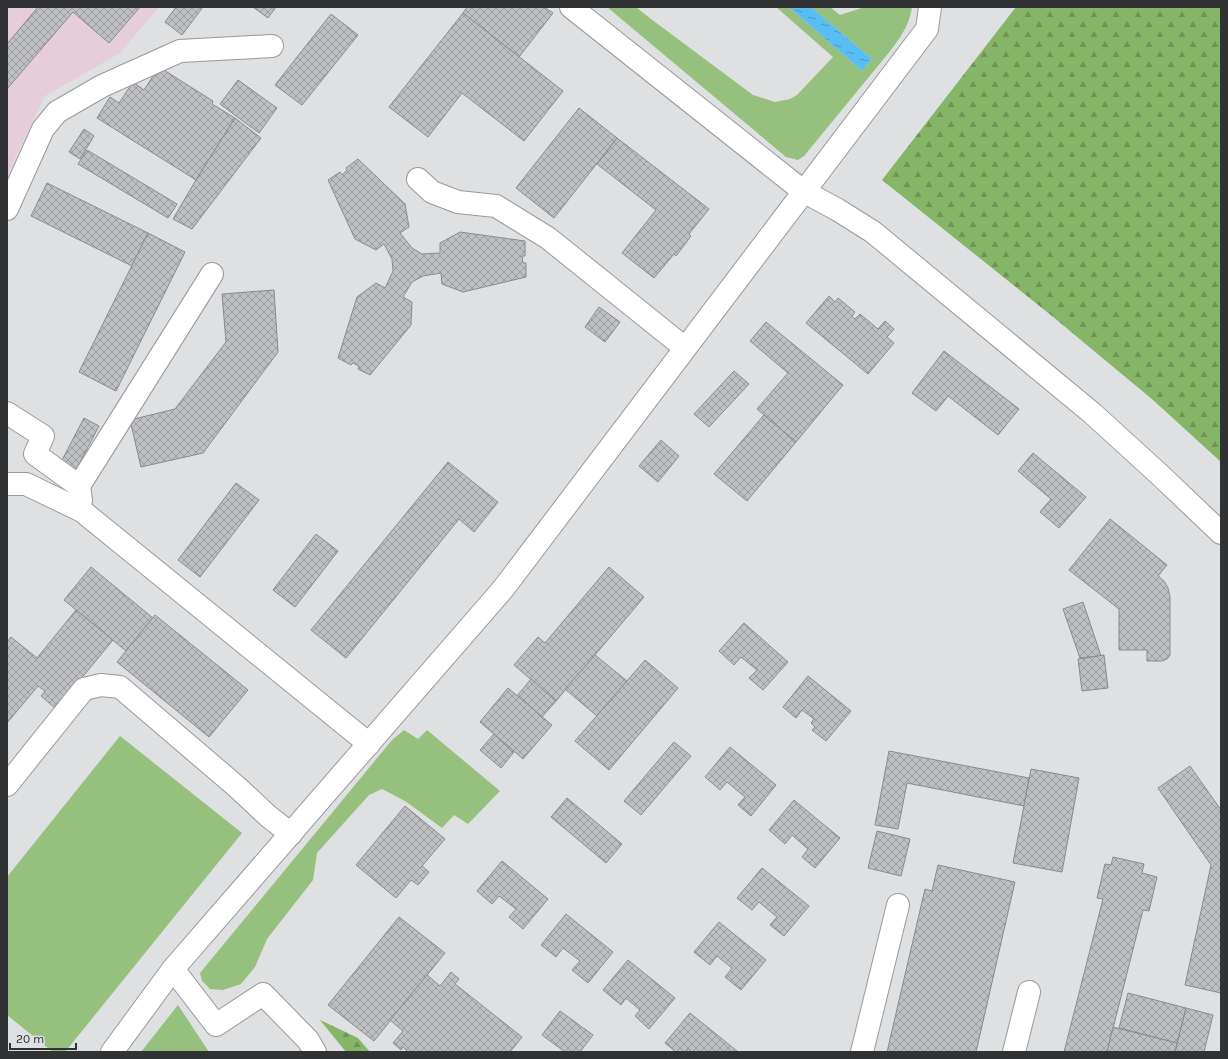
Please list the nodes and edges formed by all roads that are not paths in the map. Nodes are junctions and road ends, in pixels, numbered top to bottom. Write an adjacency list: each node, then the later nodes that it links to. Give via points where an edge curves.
1 (571, 7): 5 (street)
2 (930, 7): 5 (street, via 927,29)
3 (272, 46): 6 (street, via 180,51 102,86 57,112 43,129)
4 (418, 179): 8 (street, via 432,192 458,202 496,206 548,238)
5 (803, 191): 8 (street); 13 (street, via 873,232 1092,413)
6 (7, 209)
7 (212, 274): 11 (street)
8 (685, 348): 14 (street, via 503,589)
9 (7, 412): 11 (street, via 43,436 35,454)
10 (7, 484): 12 (street, via 26,484)
11 (80, 486): 12 (street)
12 (82, 511): 14 (street)
13 (1221, 533)
14 (369, 744): 16 (street)
15 (7, 785): 16 (street, via 84,689 101,685 120,687)
16 (291, 834): 18 (street)
17 (898, 904): 22 (street)
18 (174, 969): 20 (street); 21 (street, via 216,1025 263,994 308,1040)
19 (1029, 992): 23 (street)
20 (112, 1052)
21 (315, 1052)
22 (862, 1052)
23 (1014, 1052)

